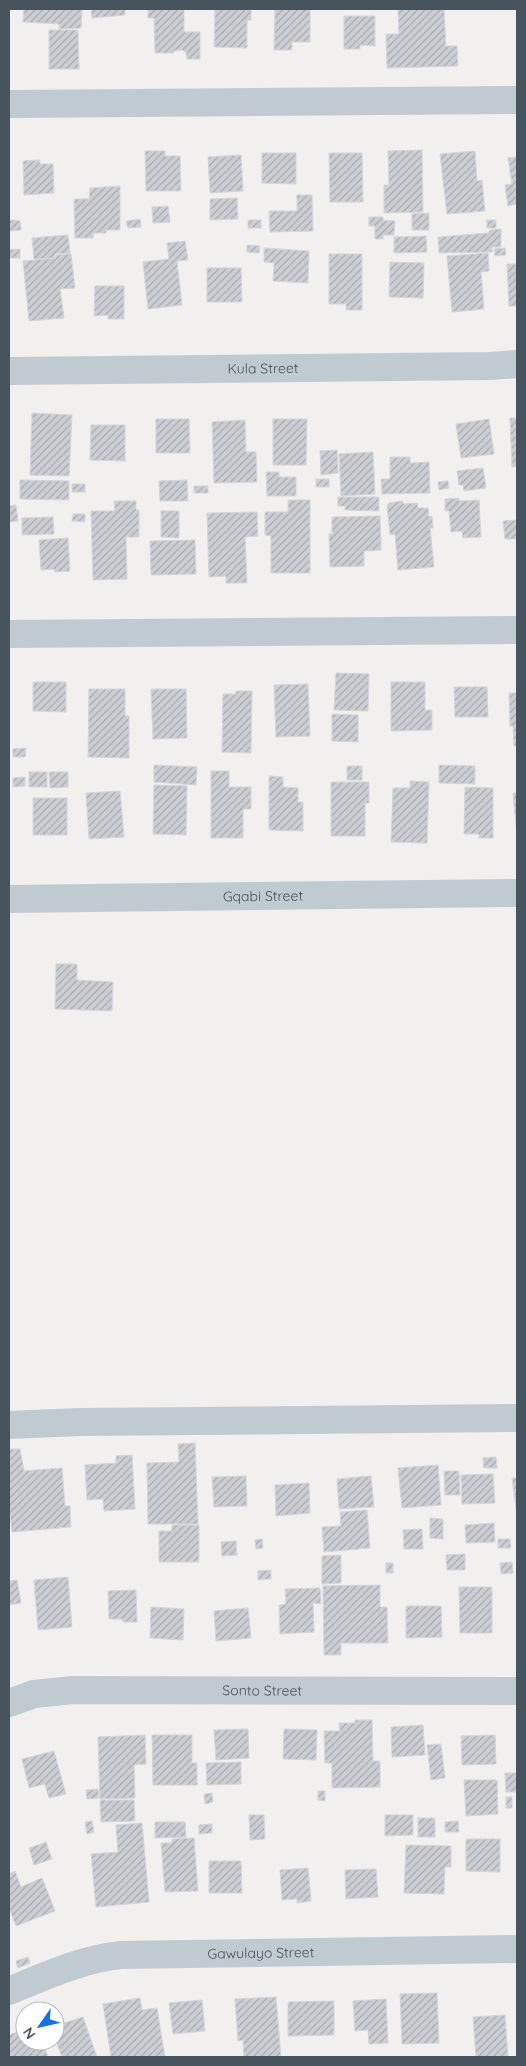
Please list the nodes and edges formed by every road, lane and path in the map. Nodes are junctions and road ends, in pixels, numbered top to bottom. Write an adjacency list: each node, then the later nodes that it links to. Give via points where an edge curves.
1 (517, 100): 2 (street)
2 (9, 104)
3 (517, 364): 4 (street, Kula Street)
4 (9, 371)
5 (517, 630): 6 (street)
6 (9, 634)
7 (517, 893): 8 (street, Gqabi Street)
8 (9, 899)
9 (517, 1418): 10 (street)
10 (9, 1425)
11 (517, 1691): 12 (street, Sonto Street, via 73,1690 34,1694)
12 (9, 1702)
13 (517, 1949): 14 (street, Gawulayo Street, via 121,1955 77,1964)
14 (9, 1991)

